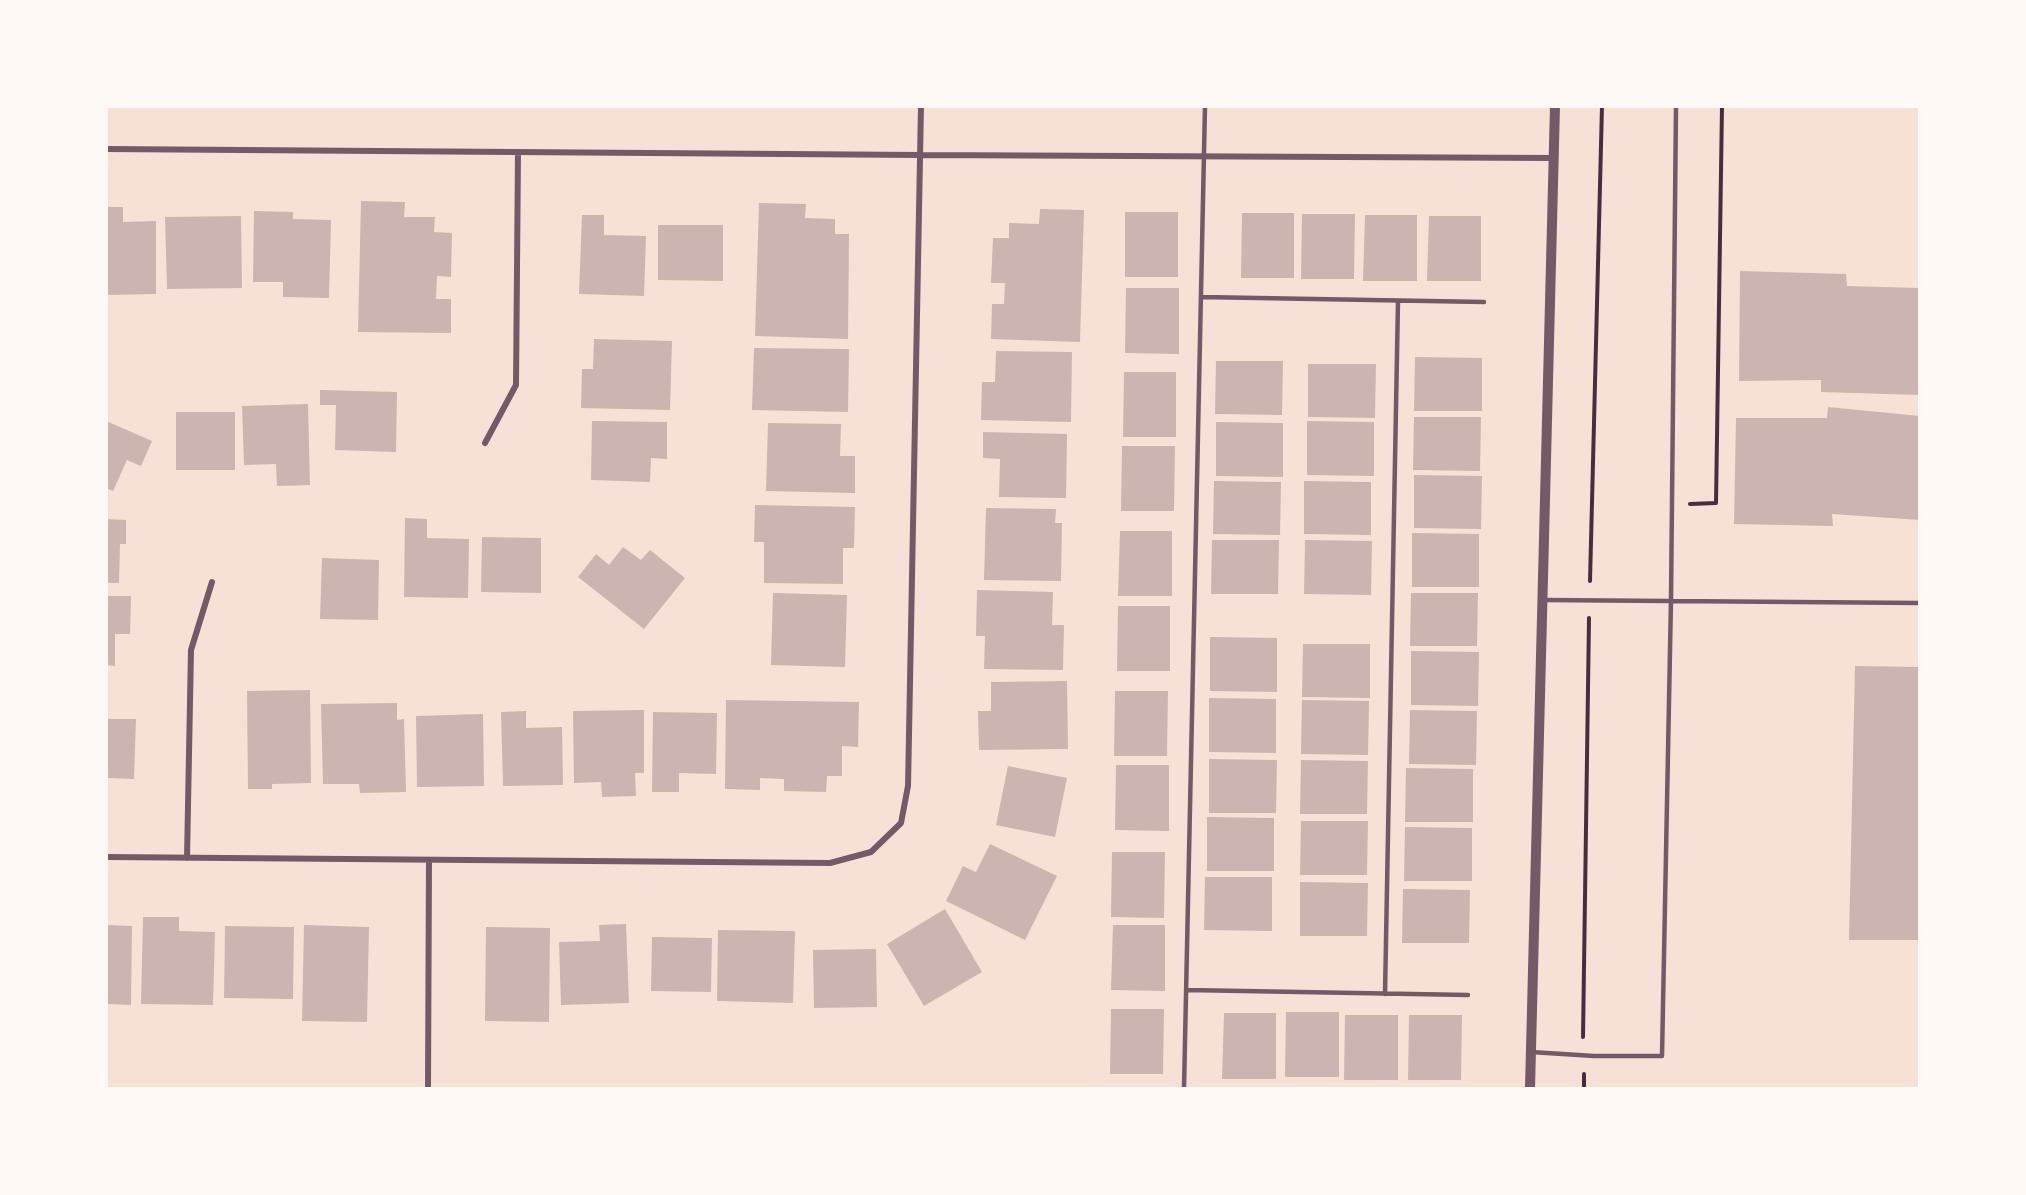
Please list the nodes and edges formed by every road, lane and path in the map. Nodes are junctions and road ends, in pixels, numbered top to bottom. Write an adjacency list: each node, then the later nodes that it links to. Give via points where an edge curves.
1 (921, 106): 8 (street)
2 (1205, 106): 9 (lane)
3 (1555, 106): 10 (street)
4 (1676, 106): 15 (lane)
5 (1722, 106): 15 (path, via 1716,503)
6 (106, 149): 7 (street)
7 (518, 152): 8 (street); 14 (street, via 516,385)
8 (920, 155): 9 (street); 22 (street, via 908,786 900,823 871,852 830,863)
9 (1204, 156): 10 (street); 11 (lane)
10 (1554, 158): 17 (street)
11 (1201, 297): 12 (lane); 23 (lane)
12 (1398, 301): 13 (lane); 24 (lane)
13 (1484, 302)
14 (485, 443)
15 (1672, 506): 18 (lane)
16 (212, 582): 21 (street, via 191,650)
17 (1541, 600): 18 (lane); 26 (street)
18 (1671, 600): 19 (lane); 26 (lane, via 1662,1056)
19 (1920, 603)
20 (106, 857): 21 (street)
21 (187, 858): 22 (street)
22 (429, 860): 27 (street)
23 (1187, 990): 24 (lane); 28 (lane)
24 (1385, 994): 25 (lane)
25 (1468, 995)
26 (1530, 1052): 29 (street)
27 (428, 1089)
28 (1184, 1089)
29 (1530, 1089)

